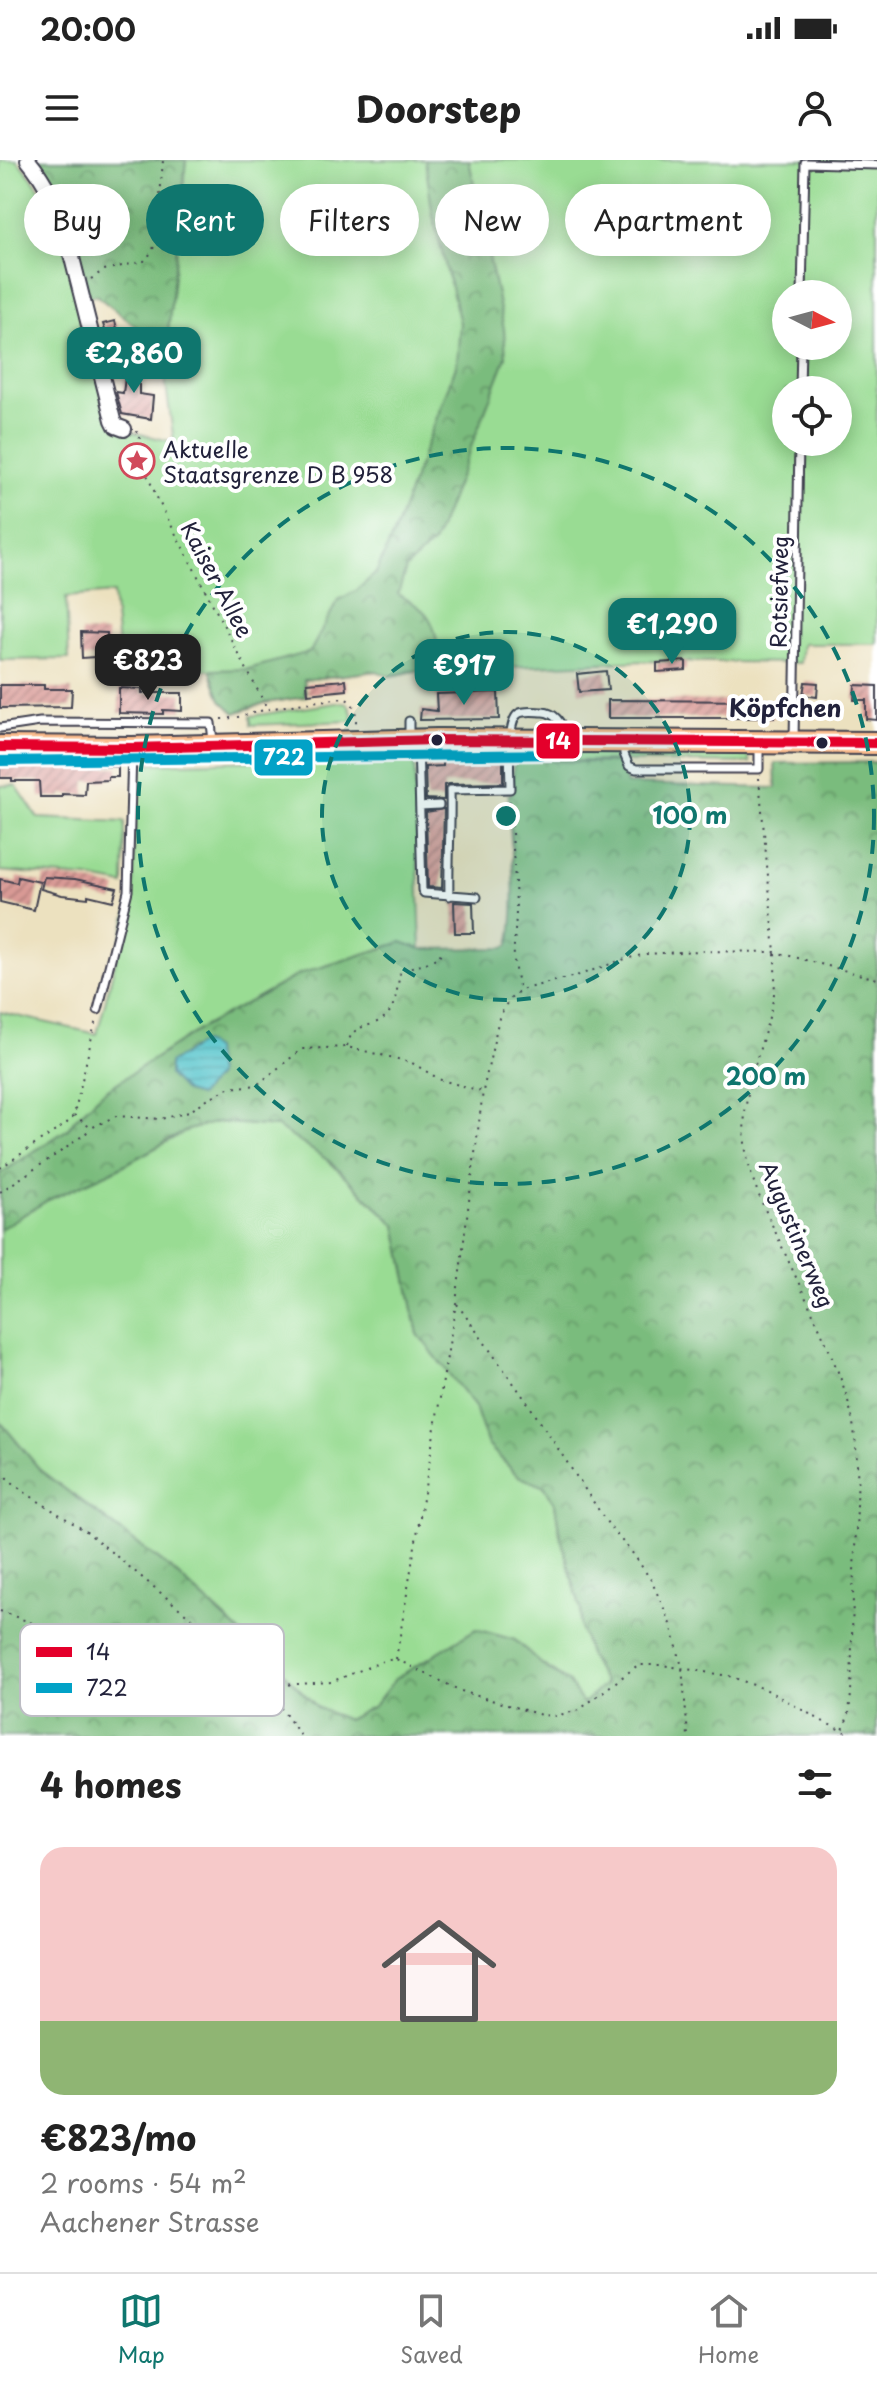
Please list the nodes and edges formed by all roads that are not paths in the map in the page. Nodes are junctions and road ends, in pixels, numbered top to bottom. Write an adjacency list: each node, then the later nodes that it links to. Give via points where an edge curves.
1 (28, 160): 4 (street, via 57,205 113,420)
2 (877, 165): 3 (lane, via 805,163)
3 (802, 280)
4 (124, 429)
5 (799, 456): 13 (lane, Rotsiefweg)
6 (113, 723): 7 (lane, via 40,722); 8 (lane); 16 (lane)
7 (0, 728)
8 (212, 734): 9 (main road, via 281,743); 16 (main road)
9 (412, 734): 10 (main road); 18 (lane)
10 (511, 740): 11 (main road); 19 (lane, via 510,789 450,790)
11 (624, 741): 12 (main road); 12 (lane, via 629,766 636,769 759,769)
12 (759, 743): 13 (main road)
13 (794, 743): 14 (main road)
14 (877, 743)
15 (0, 747): 16 (main road)
16 (123, 748): 21 (lane, via 128,891)
17 (439, 805): 18 (lane)
18 (420, 806): 19 (lane, via 422,890)
19 (449, 896): 20 (lane)
20 (477, 897)
21 (98, 1010)

